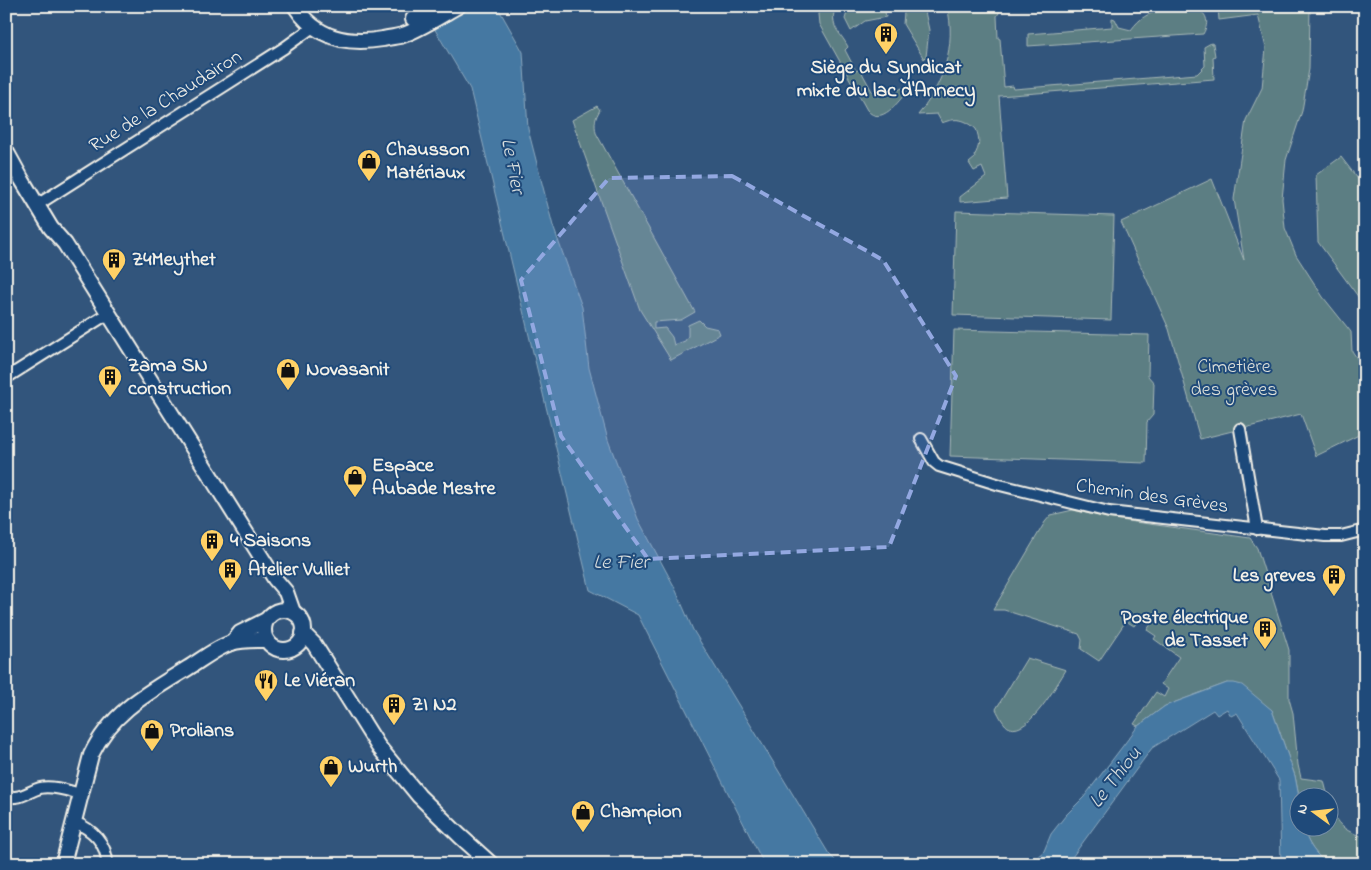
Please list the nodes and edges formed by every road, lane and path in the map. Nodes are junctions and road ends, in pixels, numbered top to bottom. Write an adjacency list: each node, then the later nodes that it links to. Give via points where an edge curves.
1 (295, 6): 5 (street)
2 (437, 6): 4 (street)
3 (458, 6): 4 (street)
4 (420, 20): 5 (street, via 369,41 346,41)
5 (313, 27): 7 (street, Rue de la Chaudairon)
6 (6, 150): 7 (street)
7 (37, 205): 8 (street)
8 (109, 313): 9 (street); 14 (street)
9 (6, 378)
10 (1240, 429): 12 (street)
11 (921, 440): 12 (street, Chemin des Grèves, via 939,466 1000,485 1109,512)
12 (1257, 529): 13 (street, Chemin des Grèves, via 1334,537)
13 (1365, 530)
14 (275, 579): 15 (street, via 286,592); 16 (street, via 276,595)
15 (293, 612): 16 (street, via 283,609); 17 (street, via 300,619)
16 (269, 616): 18 (street, via 263,630); 19 (street, via 240,633)
17 (303, 633): 20 (street); 21 (street)
18 (266, 640): 19 (street); 20 (street, via 279,649)
19 (232, 643): 22 (street, via 131,705 112,722 91,755)
20 (293, 648): 21 (street)
21 (324, 659): 27 (street, via 378,746 419,796)
22 (80, 794): 23 (street, via 41,788 24,796); 24 (street)
23 (6, 798)
24 (74, 822): 25 (street); 26 (street, via 98,839 105,851)
25 (63, 864)
26 (106, 864)
27 (491, 864)

